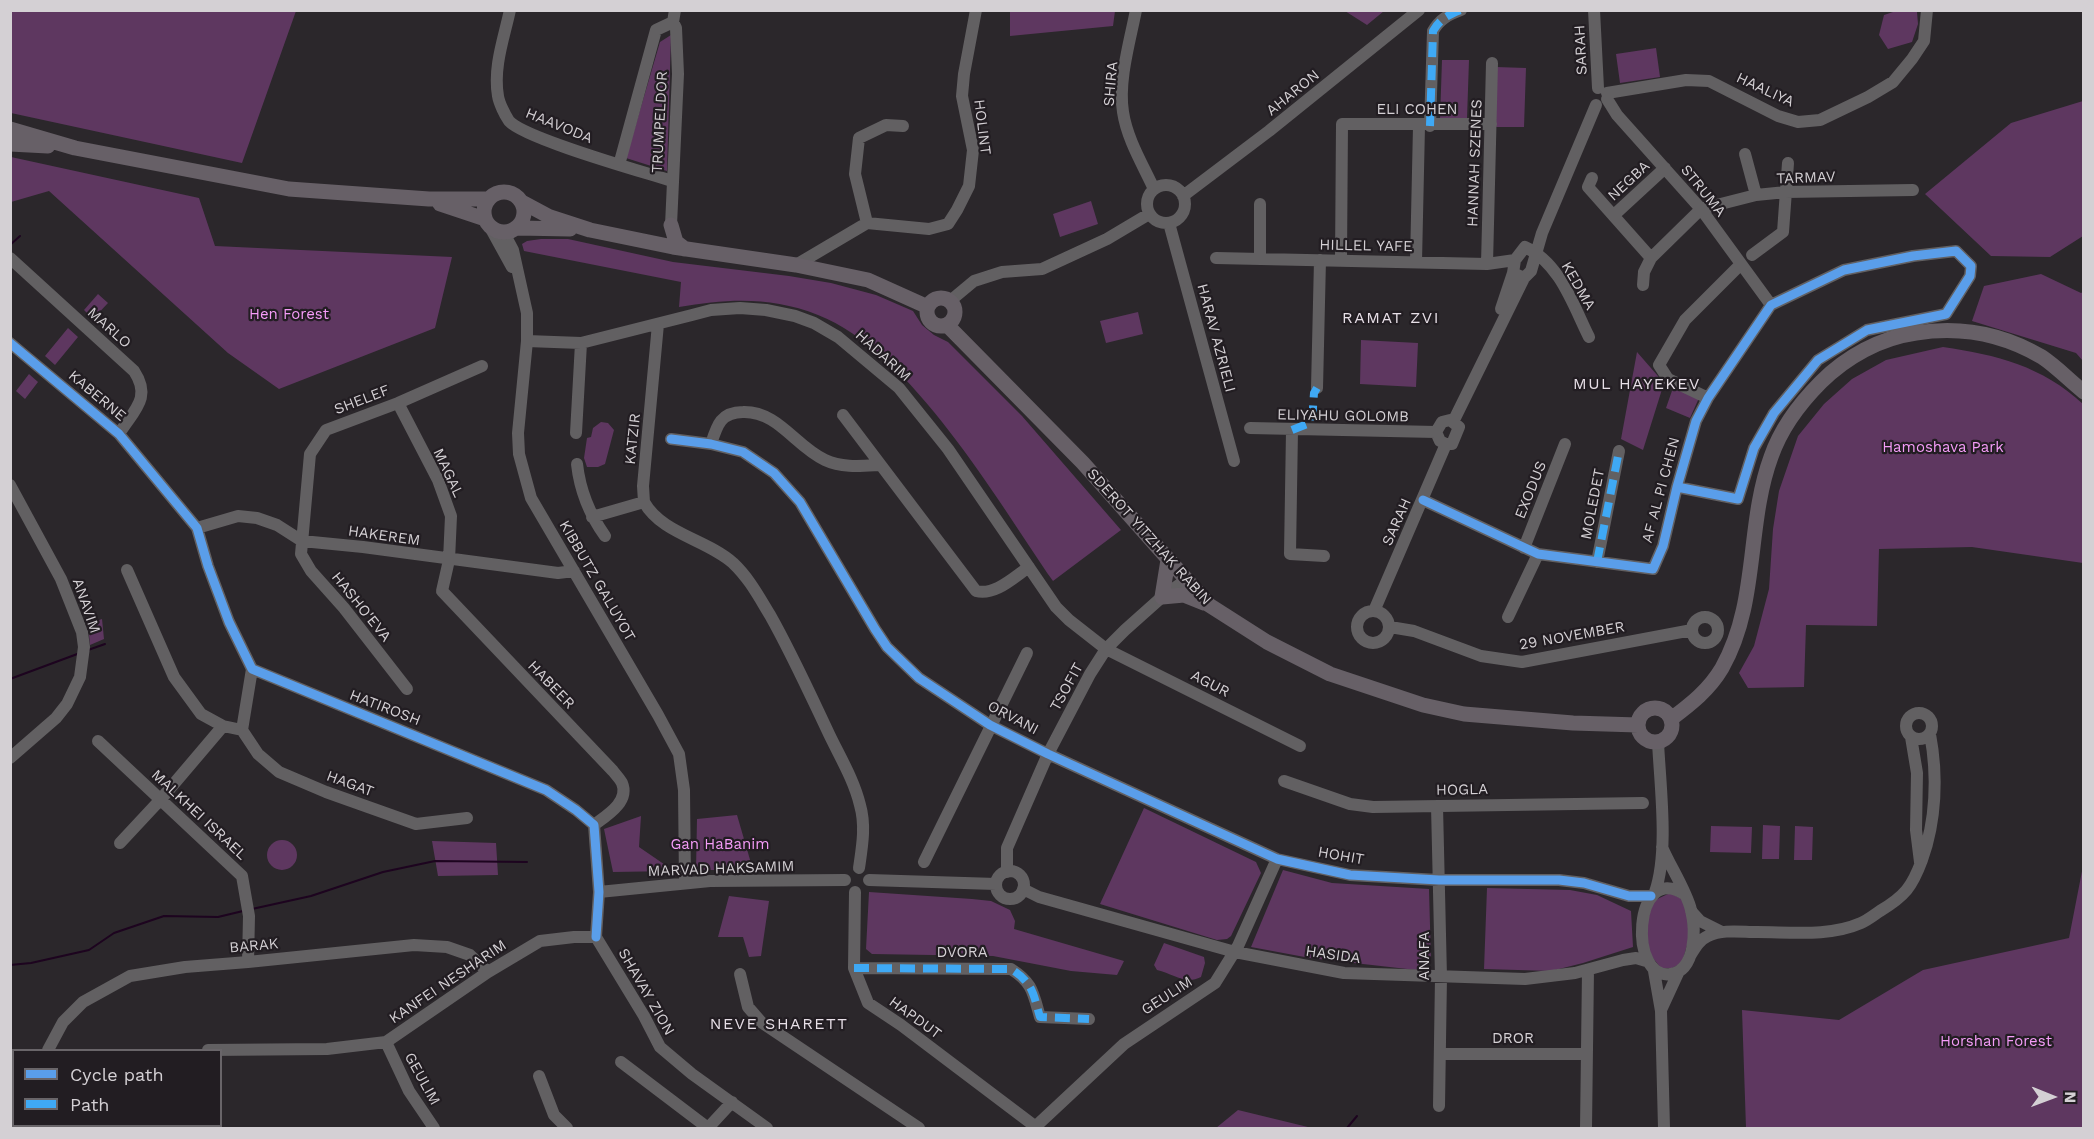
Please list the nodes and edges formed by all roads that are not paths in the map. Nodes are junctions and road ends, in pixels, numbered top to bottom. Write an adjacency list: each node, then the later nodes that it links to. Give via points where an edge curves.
1 (510, 10): 19 (street, HAAVODA, via 497,64 498,98 510,121 523,130)
2 (976, 10): 35 (street, HOLINT, via 962,96 973,150 969,186 957,210 948,224 929,229)
3 (1136, 10): 23 (street, SHIRA, via 1124,79 1123,113 1128,134)
4 (1419, 10): 27 (street, AHARON)
5 (1461, 10): 13 (street, via 1439,21 1433,32)
6 (1594, 10): 10 (street, SARAH)
7 (1927, 10): 10 (street, HAALIYA, via 1924,41 1893,82 1820,120 1798,122 1778,116 1709,81 1686,80)
8 (674, 16): 19 (street, TRUMPELDOR, via 656,30); 22 (street, TRUMPELDOR, via 678,74)
9 (1492, 63): 11 (street, HANNAH SZENES)
10 (1602, 96): 20 (street, STRUMA); 42 (street, SARAH)
11 (1491, 124): 13 (street, ELI COHEN); 52 (street, HANNAH SZENES)
12 (903, 126): 35 (street, via 886,125 859,138 855,174)
13 (1424, 126): 49 (street, ELI COHEN, via 1342,124); 51 (street)
14 (10, 129): 16 (main road)
15 (10, 144): 16 (main road)
16 (75, 148): 29 (main road, via 289,189)
17 (1745, 153): 26 (street)
18 (1788, 163): 25 (street)
19 (619, 165): 22 (street, HAAVODA)
20 (1665, 168): 32 (street, STRUMA); 34 (street, NEGBA)
21 (1592, 178): 34 (street, via 1588,186)
22 (672, 181): 37 (street, TRUMPELDOR)
23 (1154, 189): 27 (street, via 1173,187); 33 (street, via 1148,198)
24 (1913, 190): 25 (street, TARMAV)
25 (1786, 192): 26 (street, TARMAV); 43 (street, via 1784,232)
26 (1756, 195): 32 (street, TARMAV)
27 (1183, 196): 36 (street, via 1183,213)
28 (489, 199): 29 (main road); 30 (main road, via 503,192 514,194); 38 (main road, via 484,208)
29 (429, 200): 38 (main road)
30 (522, 202): 38 (main road, via 524,216); 39 (main road, via 550,217)
31 (1260, 204): 47 (street)
32 (1701, 209): 46 (street); 53 (street, STRUMA)
33 (1149, 214): 36 (street, via 1158,222); 59 (street, via 1107,239 1042,269 1002,272 974,281)
34 (1614, 216): 46 (street)
35 (867, 223): 54 (street)
36 (1169, 223): 85 (street, HARAV AZRIELI)
37 (671, 225): 40 (main road); 41 (main road, via 676,242)
38 (499, 227): 39 (main road); 65 (street, KIBBUTZ GALUYOT, via 521,287 527,313)
39 (591, 230): 40 (main road)
40 (653, 243): 41 (main road)
41 (685, 249): 54 (main road)
42 (1536, 252): 50 (street, HILLEL YAFE, via 1525,247); 55 (street, KEDMA); 56 (street, SARAH)
43 (1752, 255)
44 (10, 258): 79 (street, MARLO, via 134,371 141,382 142,399)
45 (1216, 258): 47 (street, HILLEL YAFE)
46 (1651, 258): 58 (street)
47 (1260, 259): 48 (street, HILLEL YAFE)
48 (1320, 260): 49 (street, HILLEL YAFE); 69 (street)
49 (1341, 260): 51 (street, HILLEL YAFE)
50 (1515, 260): 52 (street, HILLEL YAFE); 57 (street)
51 (1416, 262): 52 (street, HILLEL YAFE)
52 (1487, 264)
53 (1741, 264): 60 (street, STRUMA); 71 (street, via 1685,320 1659,365 1668,379)
54 (796, 265): 61 (main road, via 868,280)
55 (1551, 266): 56 (street); 64 (street, KEDMA)
56 (1532, 267): 57 (street, via 1528,274)
57 (1518, 275): 74 (street)
58 (1643, 285)
59 (950, 301): 61 (main road, via 937,298); 63 (main road, via 955,313)
60 (1771, 305): 71 (street, AF AL PI CHEN); 89 (street, via 1844,270 1913,256 1956,251 1971,266 1971,276 1946,314 1868,330 1818,360 1774,413 1754,448 1738,499)
61 (928, 307): 63 (main road, via 930,321 938,326)
62 (658, 324): 67 (street, HADARIM); 91 (street, KATZIR); 102 (street, HADARIM, via 711,310 740,308 795,316 838,337 899,388 948,449)
63 (947, 325): 100 (main road, SDEROT YITZHAK RABIN, via 1083,463)
64 (1589, 337)
65 (527, 341): 67 (street, HADARIM); 104 (street, KIBBUTZ GALUYOT, via 519,454 531,498)
66 (10, 343): 79 (street, KABERNE)
67 (581, 343): 78 (street)
68 (482, 366): 72 (street, SHELEF)
69 (1317, 388)
70 (2084, 393): 116 (main road, via 2043,358 1987,334 1941,329 1907,334 1876,344 1840,365 1802,401 1771,457 1747,594 1738,632 1722,667 1708,688)
71 (1708, 398): 89 (street, AF AL PI CHEN, via 1696,421)
72 (398, 403): 95 (street, SHELEF, via 326,430 310,454); 99 (street, MAGAL, via 438,480 451,516)
73 (843, 415): 87 (street)
74 (1453, 422): 77 (street, via 1442,422); 82 (street, via 1459,427 1452,444)
75 (1250, 428): 76 (street, ELIYAHU GOLOMB)
76 (1292, 430): 77 (street, ELIYAHU GOLOMB); 98 (street, via 1290,554)
77 (1436, 432): 82 (street)
78 (576, 433)
79 (119, 434): 93 (street, KABERNE)
80 (671, 439): 81 (street, ORVANI)
81 (711, 444): 87 (street, via 723,416 754,412 772,420 825,460 841,465); 117 (street, ORVANI, via 742,452 788,486 887,646 919,678)
82 (1446, 444): 90 (street, SARAH)
83 (1565, 444): 96 (street, EXODUS)
84 (1619, 452): 101 (street, MOLEDET)
85 (1234, 460)
86 (577, 464): 92 (street)
87 (879, 465): 102 (street, via 976,591 995,590)
88 (10, 485): 127 (street, ANAVIM, via 61,579 84,647 80,677 68,704)
89 (1677, 487): 101 (street, AF AL PI CHEN, via 1663,546 1653,569)
90 (1423, 500): 96 (street, AF AL PI CHEN); 108 (street, SARAH)
91 (644, 502): 92 (street); 139 (street, via 657,519 734,564 760,598 855,789 863,823)
92 (592, 517): 94 (street)
93 (197, 528): 95 (street, HAKEREM, via 238,516 256,518 278,525); 114 (street, via 229,622)
94 (605, 536)
95 (302, 541): 99 (street, HAKEREM); 115 (street, HASHO'EVA, via 301,554 311,571)
96 (1524, 548): 97 (street, AF AL PI CHEN)
97 (1538, 554): 101 (street, AF AL PI CHEN); 109 (street)
98 (1324, 556)
99 (449, 560): 104 (street, HAKEREM, via 558,573); 133 (street, HABEER, via 442,591 623,784 619,805)
100 (1168, 560): 105 (main road, SDEROT YITZHAK RABIN); 106 (main road)
101 (1597, 562)
102 (1029, 567): 112 (street, HADARIM, via 1056,607)
103 (128, 570): 119 (street, via 174,677 201,714)
104 (574, 571): 144 (street, KIBBUTZ GALUYOT, via 679,754 684,790)
105 (1186, 580): 106 (street, TSOFIT); 107 (main road, SDEROT YITZHAK RABIN)
106 (1162, 597): 107 (main road, via 1184,595); 112 (street, TSOFIT)
107 (1209, 605): 118 (main road, SDEROT YITZHAK RABIN, via 1267,642 1330,674 1423,705 1464,714)
108 (1374, 611): 110 (street, via 1383,614); 110 (street, via 1360,618 1362,638 1377,643 1386,637)
109 (1508, 617)
110 (1390, 627): 111 (street, 29 NOVEMBER, via 1414,631 1481,656 1522,662)
111 (1692, 630)
112 (1106, 649): 125 (street, AGUR); 126 (street, TSOFIT)
113 (1027, 653): 117 (street, ORVANI)
114 (252, 669): 120 (street); 133 (street, HATIROSH, via 546,790)
115 (406, 689)
116 (1671, 719): 118 (main road, via 1660,708 1649,708); 124 (main road, via 1671,731)
117 (990, 725): 126 (street, ORVANI); 137 (street, ORVANI)
118 (1638, 725): 124 (main road, via 1642,736)
119 (223, 726): 120 (street); 129 (street)
120 (242, 730): 132 (street, HAGAT, via 258,754 279,772 326,792 416,824)
121 (1929, 734): 122 (street, via 1919,739); 122 (street, via 1933,727 1931,719 1918,712 1906,724); 138 (street, via 1934,802 1929,840)
122 (1911, 736): 138 (street, via 1917,773)
123 (98, 741): 129 (street, MALKHEI ISRAEL)
124 (1658, 742): 135 (street)
125 (1300, 746)
126 (1048, 754): 136 (street, HOHIT); 140 (street, TSOFIT, via 1007,848)
127 (10, 758)
128 (1284, 781): 131 (street, HOGLA, via 1350,804)
129 (161, 799): 134 (street); 156 (street, MALKHEI ISRAEL, via 242,876 249,916)
130 (1644, 803): 131 (street, HOGLA)
131 (1437, 806): 143 (street, ANAFA)
132 (467, 818)
133 (594, 825): 147 (street)
134 (120, 843)
135 (1662, 847): 149 (street, via 1660,878); 150 (street)
136 (1277, 859): 143 (street, HOHIT, via 1350,875); 154 (street, GEULIM)
137 (924, 862)
138 (1920, 863): 152 (street, via 1918,874 1900,899 1861,923 1808,933)
139 (859, 868): 141 (street, via 848,872); 142 (street)
140 (1007, 872): 145 (street, via 1000,875); 146 (street, via 1021,877)
141 (845, 880): 144 (street, MARVAD HAKSAMIM); 148 (street)
142 (869, 880): 145 (street); 148 (street, via 863,890)
143 (1439, 880): 149 (street, HOHIT, via 1559,880 1629,896); 163 (street, ANAFA)
144 (685, 883): 147 (street, MARVAD HAKSAMIM)
145 (996, 884): 146 (street, via 999,894 1006,898 1015,898)
146 (1023, 889): 154 (street, HASIDA, via 1039,897)
147 (599, 892): 153 (street)
148 (855, 892): 158 (street, HAPDUT)
149 (1653, 894): 150 (street, via 1670,888); 157 (street, via 1647,901 1643,930)
150 (1684, 894): 151 (street)
151 (1692, 911): 152 (street, via 1700,921); 155 (street)
152 (1724, 932): 155 (street, via 1701,940)
153 (596, 937): 161 (street, KANFEI NESHARIM, via 540,941); 173 (street, SHAVAY ZION, via 660,1047)
154 (1235, 952): 163 (street, HASIDA, via 1344,973); 175 (street, GEULIM, via 1215,982 1124,1044)
155 (1690, 956): 160 (street)
156 (248, 962): 161 (street, BARAK, via 414,945 447,946 470,955); 167 (street, BARAK, via 185,966 130,976 83,1002 63,1022)
157 (1650, 966): 159 (street, HASIDA, via 1635,958); 160 (street, via 1667,975); 164 (street)
158 (854, 968): 165 (street, DVORA, via 1011,969 1032,986 1040,1017); 175 (street, HAPDUT, via 868,1003)
159 (1588, 970): 163 (street, HASIDA, via 1526,979); 170 (street)
160 (1679, 971): 164 (street)
161 (488, 972): 166 (street, KANFEI NESHARIM)
162 (740, 974): 179 (street, via 748,1007 761,1022)
163 (1441, 977): 169 (street, ANAFA)
164 (1661, 1011): 181 (street)
165 (1089, 1019)
166 (386, 1042): 168 (street, KANFEI NESHARIM, via 327,1049); 176 (street, GEULIM, via 409,1091)
167 (49, 1049)
168 (222, 1050)
169 (1440, 1054): 170 (street, DROR); 174 (street, ANAFA)
170 (1586, 1054): 180 (street)
171 (621, 1062): 173 (street, via 708,1128)
172 (539, 1076): 177 (street, via 554,1115)
173 (732, 1102): 178 (street, SHAVAY ZION)
174 (1438, 1106)
175 (1035, 1127)
176 (434, 1128)
177 (567, 1128)
178 (767, 1128)
179 (918, 1128)
180 (1586, 1128)
181 (1664, 1128)

